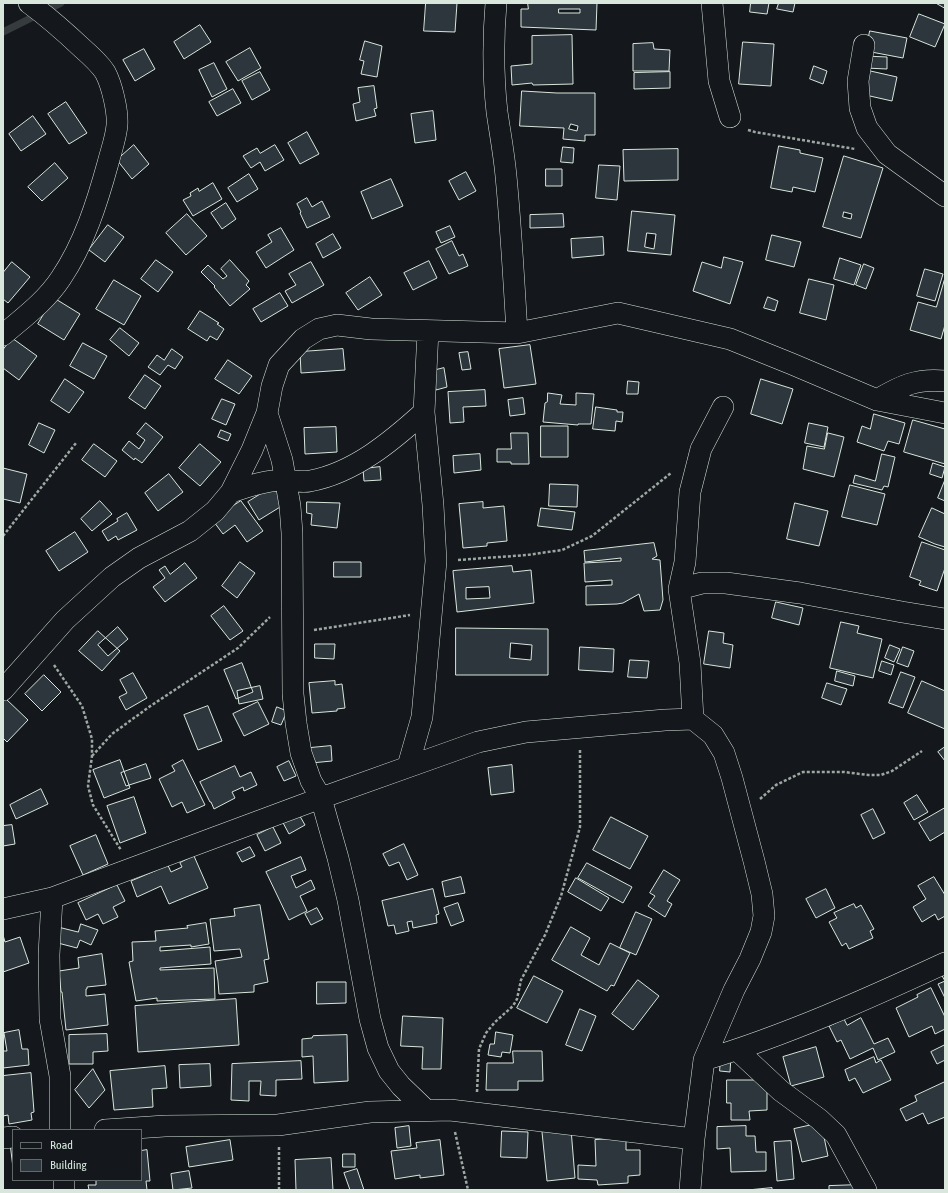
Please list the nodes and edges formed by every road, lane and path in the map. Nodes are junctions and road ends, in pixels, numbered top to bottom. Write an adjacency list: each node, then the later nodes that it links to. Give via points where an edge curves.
1 (29, 3): 10 (street, via 96,61 109,83 117,124 100,192 90,222 71,263 48,295)
2 (496, 3): 9 (street, via 494,64 497,111 506,174)
3 (712, 3): 5 (street, via 719,81)
4 (864, 44): 6 (street, via 858,81 860,108 867,128)
5 (730, 117): 6 (path, via 740,127 755,132)
6 (887, 154): 7 (street)
7 (945, 196)
8 (428, 331): 9 (street); 14 (street); 16 (street, via 371,330 337,325 315,332 299,343 279,365)
9 (517, 334): 12 (street, via 618,313 730,339)
10 (3, 335)
11 (945, 381): 12 (street, via 912,382)
12 (877, 400): 15 (street)
13 (723, 407): 18 (street)
14 (424, 412): 19 (street, via 366,458 349,468 310,482); 22 (street)
15 (945, 412)
16 (267, 413): 19 (street, via 278,443); 20 (street)
17 (76, 443): 21 (path)
18 (701, 449): 22 (path, via 592,536 562,550); 23 (street, via 690,492 685,562)
19 (286, 480): 20 (street, via 265,482); 24 (street, via 292,533)
20 (231, 492): 28 (street, via 215,511 190,531 139,558 112,577 65,620)
21 (3, 536)
22 (436, 561): 25 (street)
23 (679, 589): 26 (street, via 702,583 726,583 800,593); 30 (street, via 690,662)
24 (292, 595): 27 (street); 33 (path, via 238,648 112,734)
25 (430, 612): 27 (path); 34 (street, via 422,717)
26 (945, 619)
27 (292, 633): 35 (street, via 296,723 304,760)
28 (41, 647): 29 (street); 33 (path, via 82,706 92,739)
29 (3, 690)
30 (693, 719): 31 (street); 36 (street, via 713,735 724,753)
31 (580, 727): 34 (street, via 526,732 478,742); 45 (path, via 580,827 561,896 522,980 517,999 486,1033 478,1049)
32 (922, 751): 36 (path, via 892,771 881,775 804,772 791,777 776,785 749,810)
33 (92, 756): 37 (path, via 88,786 93,805)
34 (408, 766): 35 (street)
35 (321, 798): 37 (street); 43 (street, via 348,900 370,1019 378,1048 389,1071)
36 (744, 826): 42 (street, via 760,887 764,916 761,932 750,959)
37 (132, 867): 38 (street)
38 (52, 898): 39 (street); 47 (street, via 49,955 50,1019 60,1076)
39 (3, 909)
40 (945, 963): 41 (street, via 820,1018)
41 (737, 1050): 42 (street); 53 (street, via 781,1091 836,1135)
42 (704, 1060): 49 (street)
43 (426, 1110): 44 (street); 46 (street, via 370,1112)
44 (450, 1110): 45 (street); 51 (path)
45 (476, 1113): 49 (street)
46 (278, 1124): 48 (street); 50 (path)
47 (60, 1129)
48 (119, 1129)
49 (694, 1139): 52 (street)
50 (279, 1190)
51 (468, 1190)
52 (690, 1190)
53 (866, 1190)

